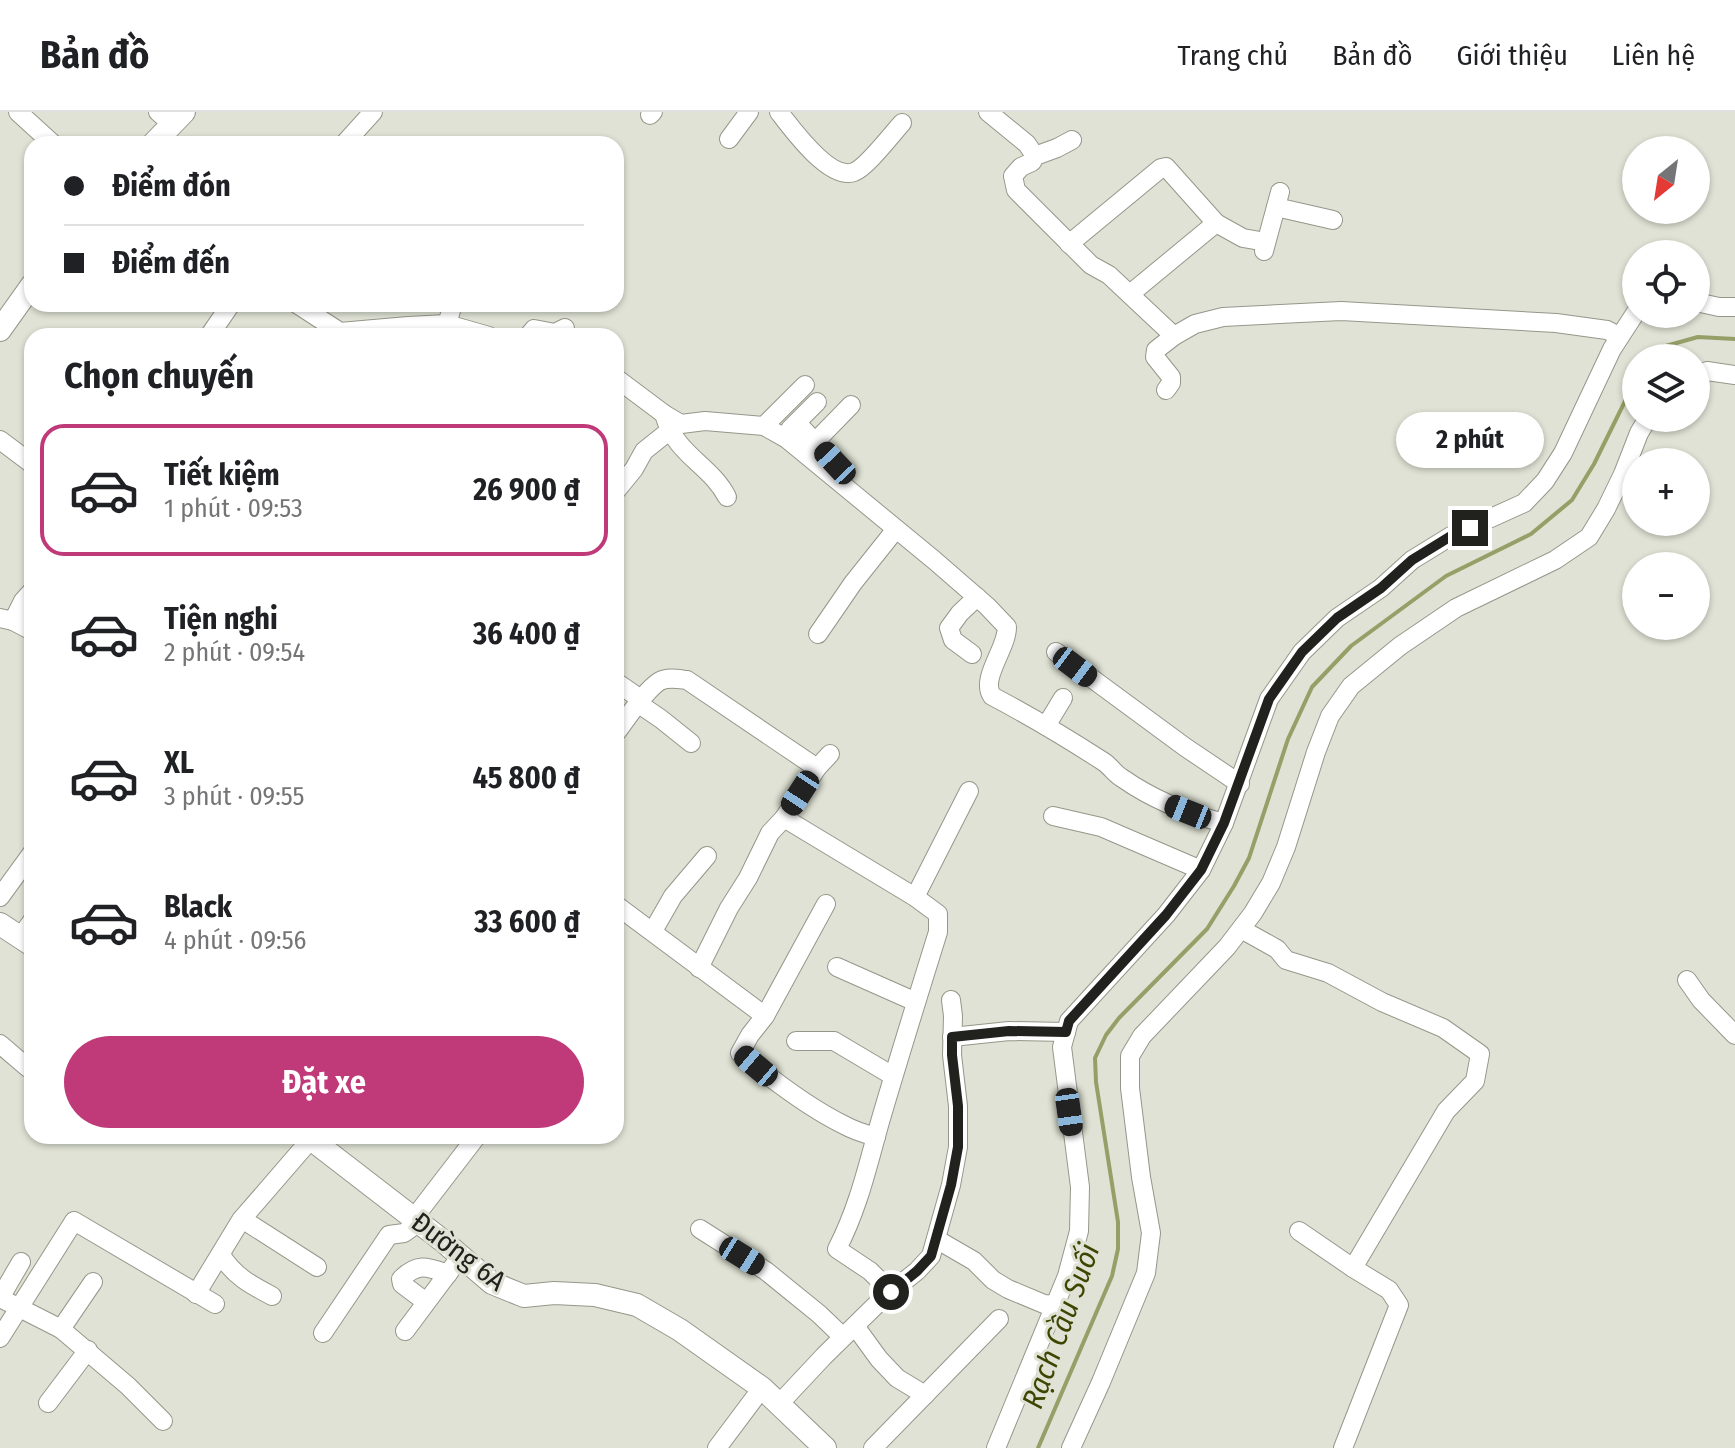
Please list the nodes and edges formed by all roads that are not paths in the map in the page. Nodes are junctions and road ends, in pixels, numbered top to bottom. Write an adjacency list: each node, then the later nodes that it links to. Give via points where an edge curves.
1 (18, 112): 8 (street)
2 (373, 112): 10 (street)
3 (749, 112): 11 (street)
4 (779, 112): 7 (street, via 827,166 840,173 861,167)
5 (172, 116): 9 (street)
6 (1001, 116): 13 (street)
7 (902, 123)
8 (44, 136)
9 (158, 136)
10 (351, 136)
11 (729, 139)
12 (1072, 140): 13 (street)
13 (1035, 156): 16 (street, via 1013,176 1016,190)
14 (1333, 220): 15 (street, via 1278,199 1265,248)
15 (1216, 223): 16 (street, via 1169,169 1161,168); 17 (street)
16 (1069, 244): 17 (street)
17 (1130, 294): 29 (street)
18 (24, 296): 28 (street)
19 (1710, 305): 20 (street)
20 (1735, 307)
21 (308, 312): 24 (street)
22 (451, 312): 23 (street)
23 (447, 324): 25 (street); 26 (street)
24 (330, 328)
25 (385, 328)
26 (461, 328)
27 (1625, 328): 30 (street)
28 (0, 330)
29 (1174, 336): 30 (street, via 1223,317 1341,311 1556,323); 35 (street, via 1155,353 1171,377)
30 (1619, 336): 64 (street, via 1563,453 1524,503 1412,560 1302,652 1269,699)
31 (1710, 371): 32 (street)
32 (1735, 375)
33 (624, 385): 38 (street)
34 (805, 385): 40 (street)
35 (1166, 390)
36 (817, 402): 39 (street)
37 (851, 405): 44 (street)
38 (666, 423): 40 (street); 47 (street); 48 (street)
39 (797, 423): 42 (street); 44 (street)
40 (764, 426): 42 (street)
41 (1640, 432): 77 (street, via 1589,537 1555,560 1456,608 1351,686 1330,716 1271,883)
42 (782, 436): 49 (street)
43 (0, 440): 45 (street)
44 (815, 442): 46 (street)
45 (24, 458)
46 (835, 463)
47 (624, 481)
48 (727, 497)
49 (896, 529): 50 (street); 53 (street)
50 (977, 597): 55 (street, via 949,628 953,640); 60 (street, via 1007,627 988,691)
51 (24, 600): 52 (street)
52 (7, 620)
53 (818, 634)
54 (1056, 652): 64 (street)
55 (972, 654)
56 (624, 689): 58 (street)
57 (1063, 698): 60 (street)
58 (640, 702): 59 (street); 61 (street); 63 (street, via 660,681 687,680)
59 (624, 723)
60 (1046, 726): 68 (street, via 1141,790)
61 (691, 743)
62 (830, 754): 63 (street)
63 (817, 768): 67 (street)
64 (1240, 784): 68 (street)
65 (969, 791): 73 (street)
66 (1053, 816): 71 (street, via 1101,827)
67 (784, 818): 73 (street); 81 (street, via 770,833)
68 (1224, 823): 71 (street)
69 (707, 856): 78 (street, via 673,896)
70 (24, 864): 72 (street)
71 (1201, 870): 86 (street, via 1069,1021)
72 (0, 897)
73 (915, 897): 84 (street, via 938,914 938,932)
74 (826, 904): 85 (street)
75 (624, 912): 78 (street)
76 (0, 924): 79 (street)
77 (1241, 929): 106 (street, via 1286,960 1328,973 1443,1028 1480,1054 1475,1081 1446,1111); 132 (street, via 1142,1036 1130,1056 1151,1233 1146,1273)
78 (653, 931): 81 (street)
79 (24, 933)
80 (837, 967): 84 (street)
81 (699, 968): 85 (street)
82 (1687, 980): 87 (street)
83 (951, 1000): 88 (street)
84 (916, 1002): 92 (street)
85 (765, 1016): 93 (street, via 740,1053 808,1103)
86 (1066, 1032): 88 (street); 114 (street, via 1062,1047 1080,1187 1079,1231)
87 (1735, 1035)
88 (952, 1037): 101 (street, via 958,1147)
89 (796, 1041): 92 (street, via 834,1041)
90 (0, 1044): 91 (street)
91 (24, 1065)
92 (893, 1076): 93 (street)
93 (876, 1137): 108 (street, via 856,1209 837,1249)
94 (304, 1144): 97 (street)
95 (317, 1144): 98 (street, Đường 6A)
96 (471, 1144): 98 (street)
97 (242, 1219): 102 (street); 105 (street)
98 (417, 1220): 104 (street, Đường 6A); 120 (street, via 404,1233 389,1235)
99 (700, 1229): 119 (street)
100 (1299, 1231): 106 (street)
101 (936, 1239): 108 (street, via 931,1256); 114 (street, via 1008,1289)
102 (221, 1255): 109 (street); 110 (street, via 245,1282)
103 (21, 1262): 111 (street)
104 (454, 1265): 112 (street); 112 (street, via 410,1270 401,1279); 123 (street, Đường 6A, via 524,1296 595,1295 637,1305)
105 (317, 1267)
106 (1353, 1268): 133 (street, via 1389,1290 1399,1305)
107 (93, 1282): 117 (street)
108 (891, 1292): 119 (street)
109 (196, 1294): 113 (street); 115 (street, via 74,1221)
110 (272, 1296)
111 (0, 1298): 115 (street)
112 (426, 1302): 118 (street)
113 (215, 1304)
114 (1056, 1305): 131 (street)
115 (19, 1307): 117 (street); 121 (street)
116 (999, 1319): 124 (street)
117 (61, 1329): 122 (street)
118 (405, 1331)
119 (849, 1332): 124 (street, via 897,1378); 126 (street)
120 (323, 1333)
121 (0, 1338)
122 (88, 1350): 125 (street); 127 (street)
123 (762, 1388): 126 (street, Đường 6A); 128 (street)
124 (925, 1395): 130 (street)
125 (48, 1403)
126 (780, 1403): 129 (street, Đường 6A)
127 (163, 1421)
128 (717, 1448)
129 (825, 1448)
130 (873, 1448)
131 (996, 1448)
132 (1071, 1448)
133 (1343, 1448)

